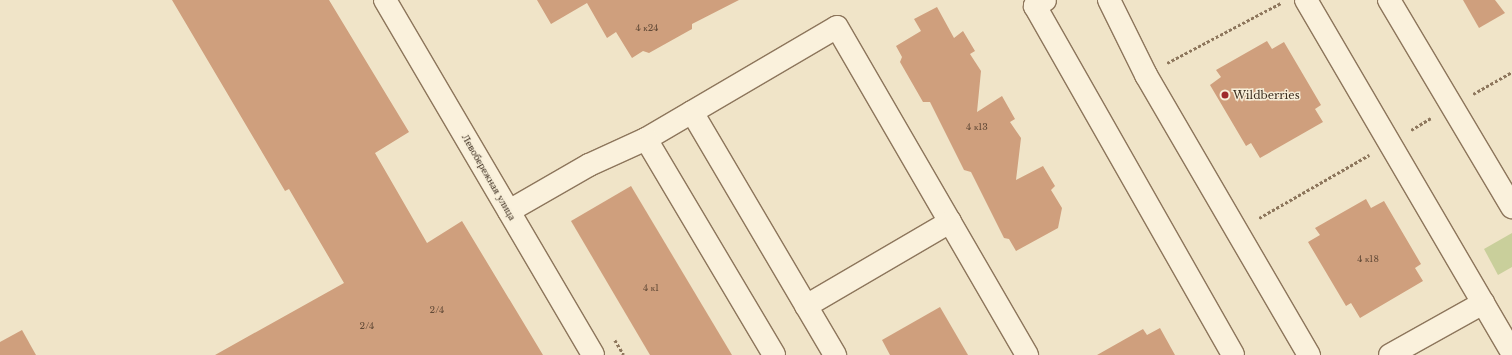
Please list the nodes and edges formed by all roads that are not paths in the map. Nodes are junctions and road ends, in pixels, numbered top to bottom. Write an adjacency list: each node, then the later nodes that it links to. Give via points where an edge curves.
1 (384, 0): 9 (street, Левобережная улица)
2 (1045, 0): 18 (street, via 1035,6)
3 (1109, 0): 19 (street, via 1146,75)
4 (1306, 0): 11 (street)
5 (1390, 0): 8 (street)
6 (692, 112): 7 (street); 10 (street, via 837,27); 12 (street)
7 (646, 139): 9 (street, via 589,165); 15 (street)
8 (1512, 207)
9 (509, 211): 14 (street, Левобережная улица)
10 (950, 222): 12 (street); 17 (street)
11 (1483, 303): 13 (street); 20 (street)
12 (806, 306): 16 (street)
13 (1512, 352)
14 (593, 355)
15 (774, 355)
16 (835, 355)
17 (1026, 355)
18 (1233, 355)
19 (1309, 355)
20 (1390, 355)

